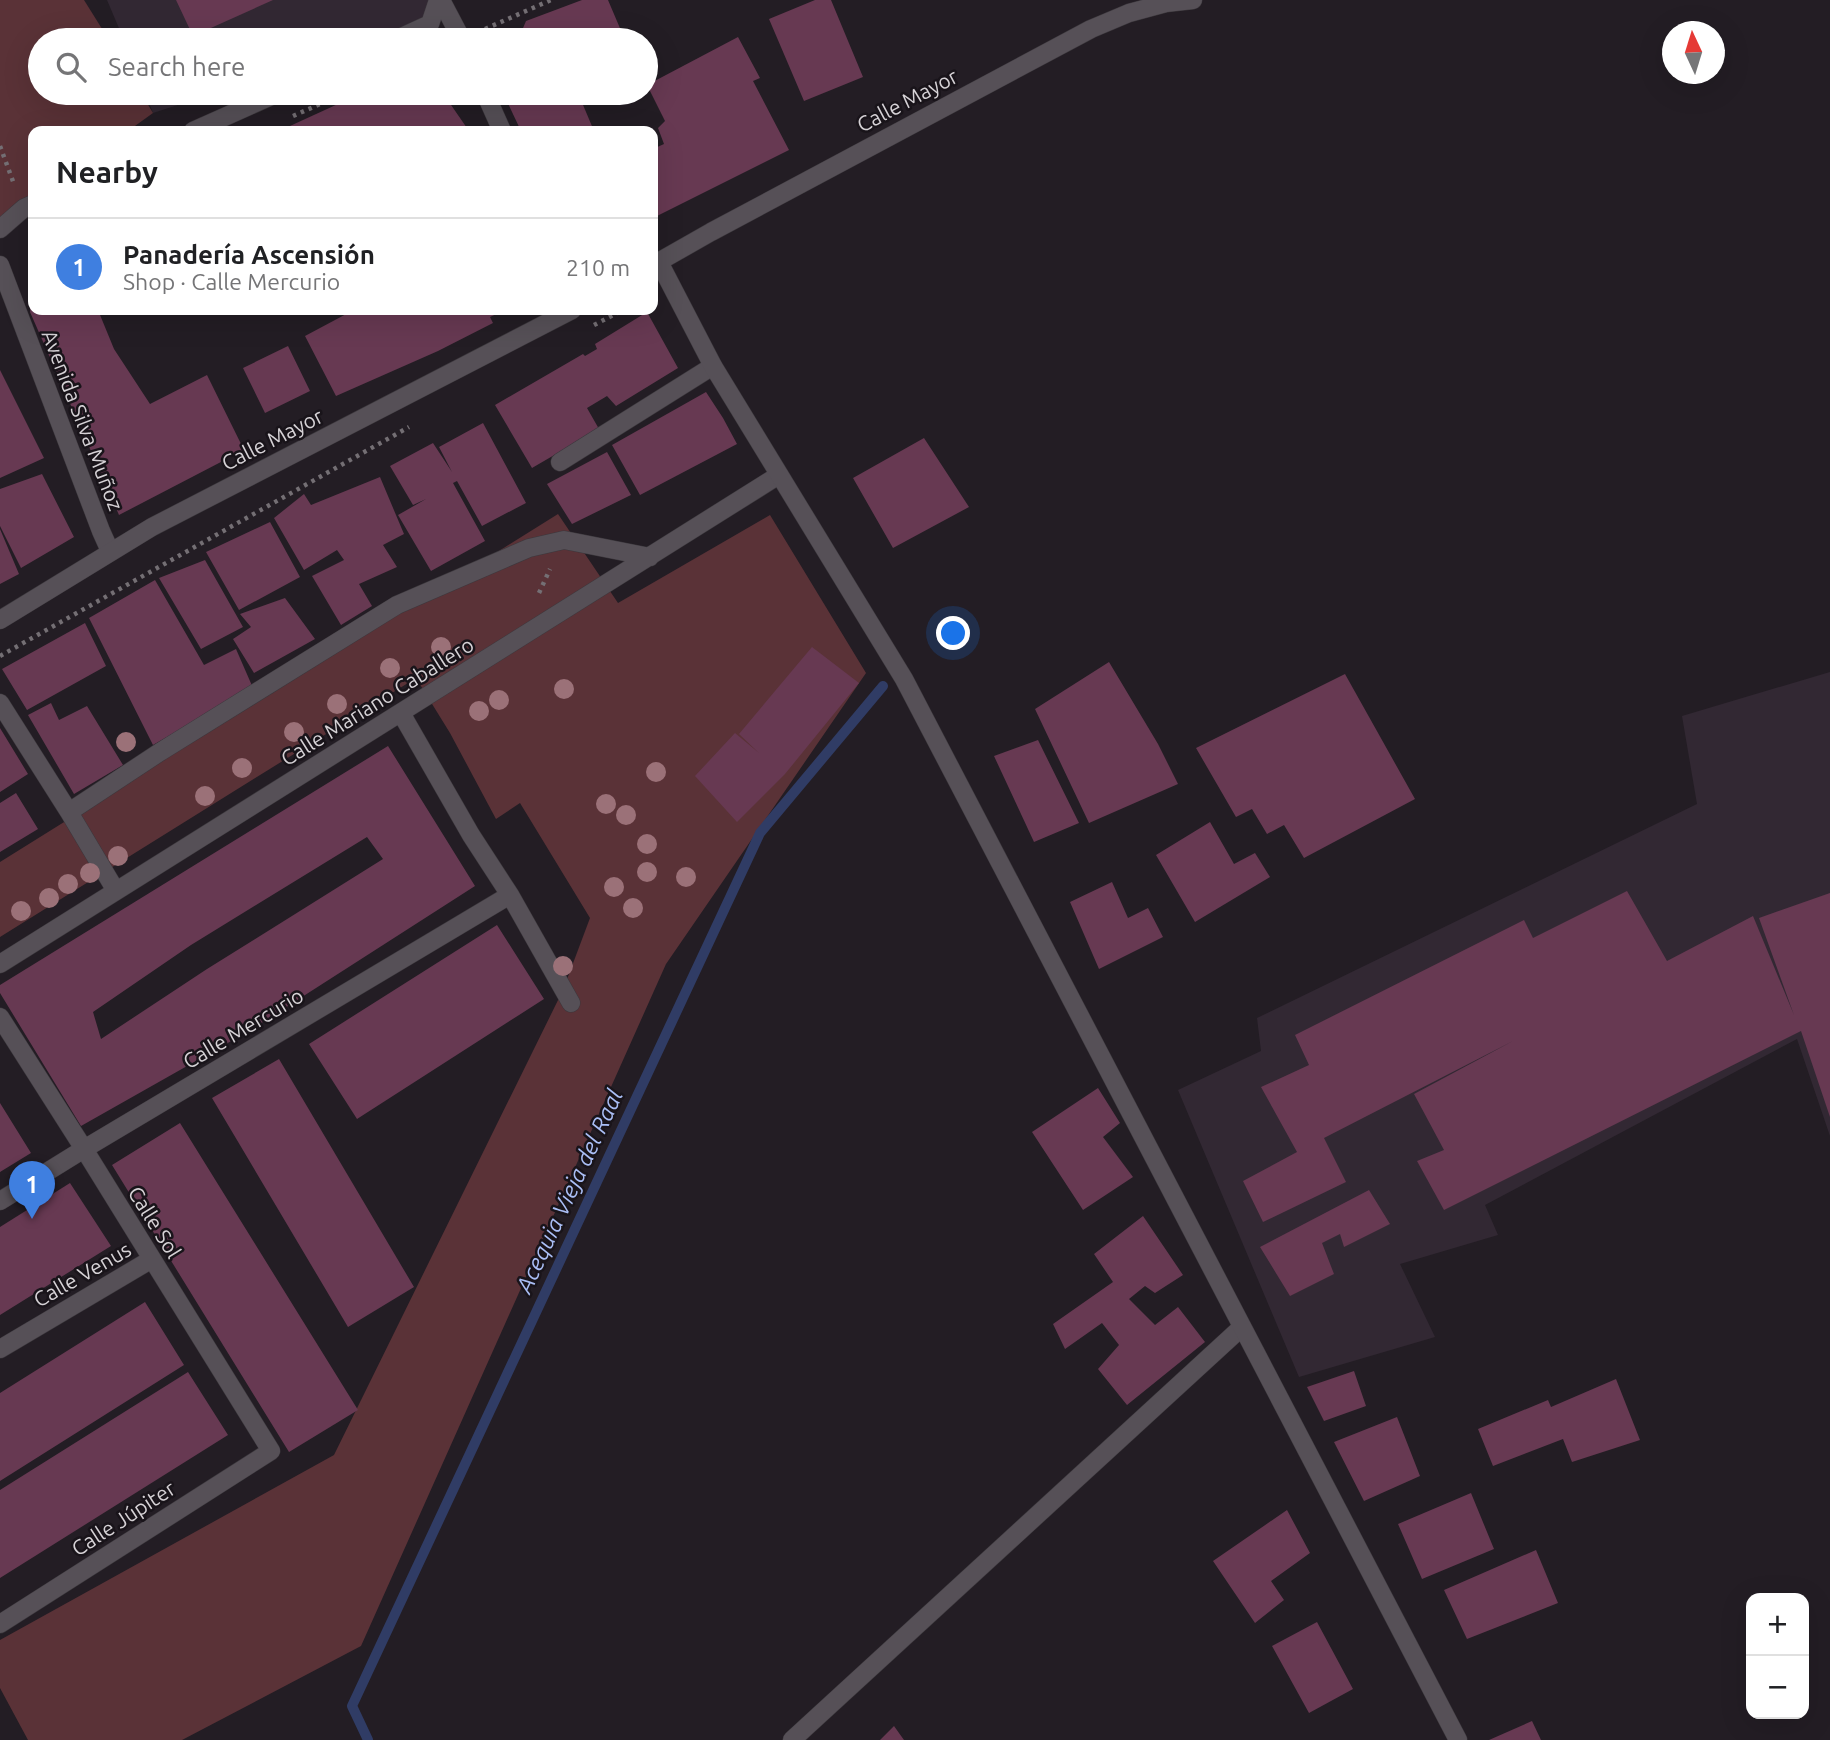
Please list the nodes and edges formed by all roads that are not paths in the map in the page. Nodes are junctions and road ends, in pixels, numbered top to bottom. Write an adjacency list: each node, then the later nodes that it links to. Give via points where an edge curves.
1 (440, 0): 3 (street, via 430,24); 4 (street)
2 (1193, 0): 11 (street, Calle Mayor, via 1129,13 1091,29)
3 (421, 28)
4 (455, 28)
5 (251, 105): 7 (street)
6 (490, 105): 8 (street)
7 (204, 126)
8 (500, 126)
9 (28, 206): 10 (street)
10 (0, 229)
11 (658, 262)
12 (0, 265): 18 (street, Avenida Silva Muñoz)
13 (658, 267): 15 (street)
14 (562, 315): 18 (street, Calle Mayor)
15 (713, 366): 16 (street); 17 (street)
16 (560, 462)
17 (779, 475): 19 (street, Calle Mariano Caballero); 32 (street, via 904,679)
18 (110, 551): 20 (street, Calle Mayor)
19 (650, 557): 22 (street, Calle Mariano Caballero); 23 (street, via 565,540 529,548 397,605)
20 (0, 620)
21 (0, 703): 23 (street)
22 (401, 713): 24 (street, Calle Mariano Caballero); 25 (street)
23 (69, 812): 24 (street)
24 (116, 891): 26 (street, Calle Mariano Caballero)
25 (510, 895): 27 (street); 29 (street, Calle Mercurio)
26 (0, 964)
27 (570, 1003)
28 (0, 1017): 29 (street, Calle Sol)
29 (84, 1149): 30 (street, Calle Mercurio); 31 (street, Calle Sol)
30 (0, 1201)
31 (152, 1259): 33 (street, Calle Venus); 34 (street, Calle Sol)
32 (1242, 1326): 36 (street); 37 (street)
33 (0, 1349)
34 (271, 1451): 35 (street, Calle Júpiter)
35 (0, 1624)
36 (792, 1740)
37 (1458, 1740)

